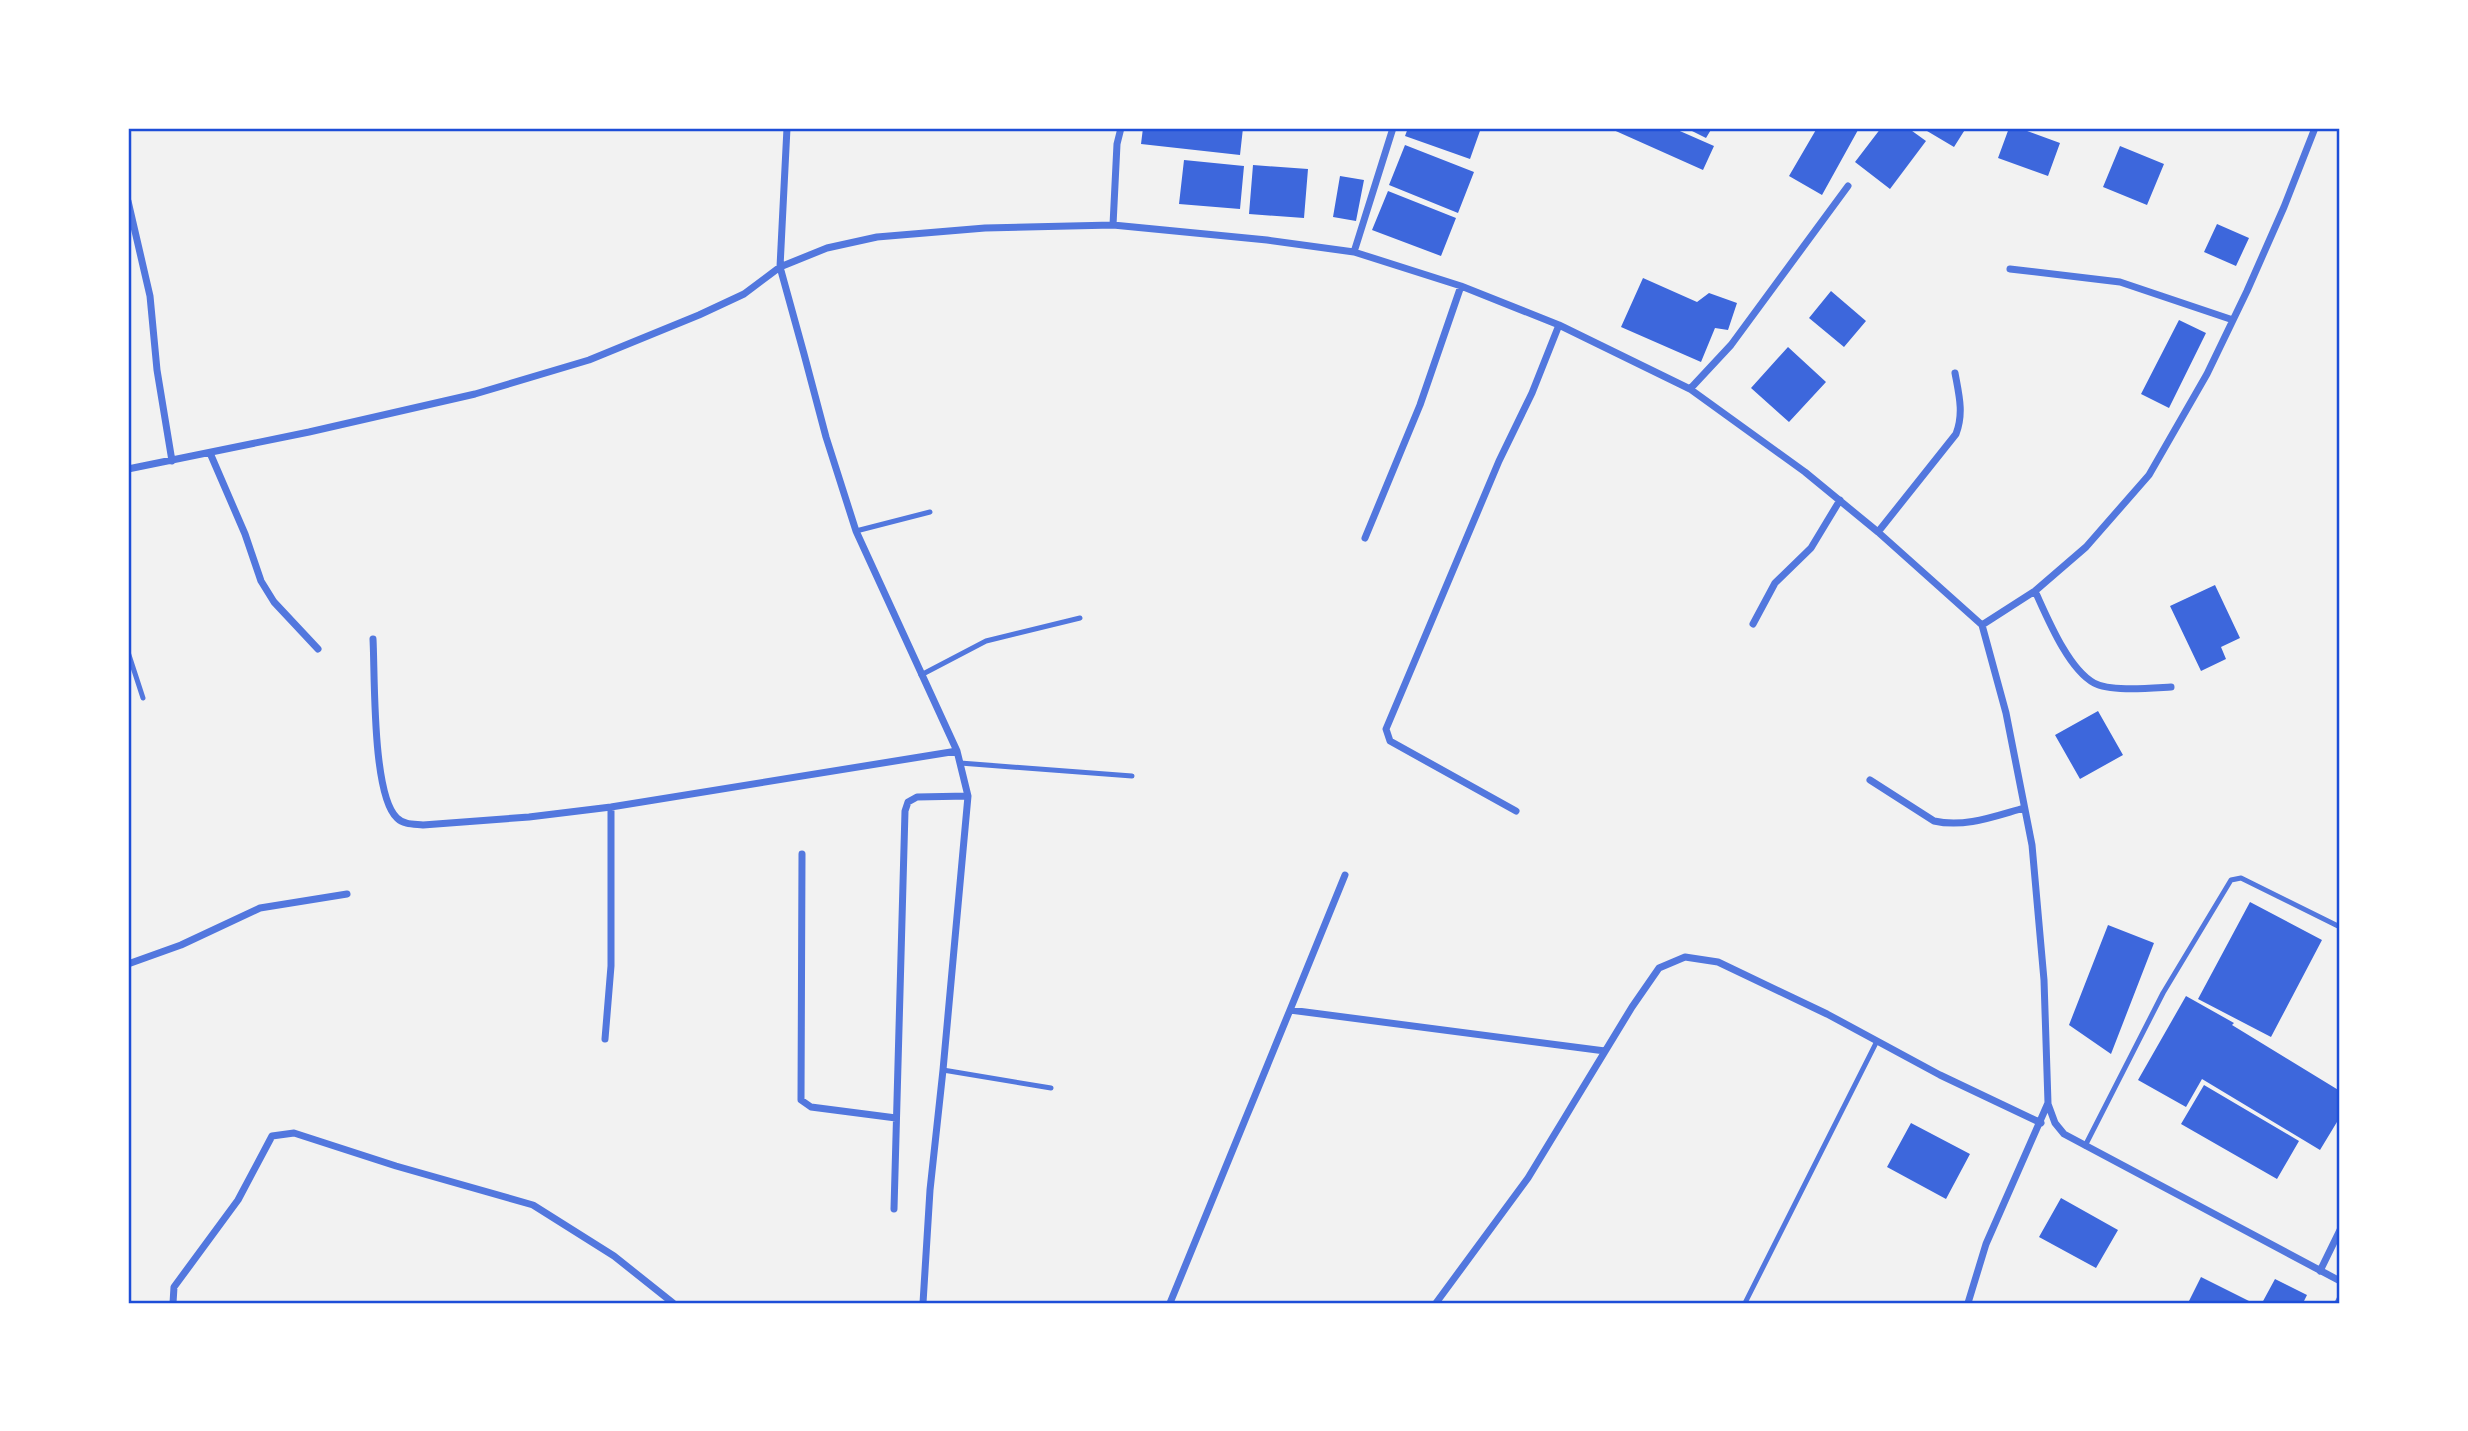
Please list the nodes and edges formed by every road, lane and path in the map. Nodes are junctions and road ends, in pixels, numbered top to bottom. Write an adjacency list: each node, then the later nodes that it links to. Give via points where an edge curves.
1 (787, 128): 9 (street)
2 (1121, 128): 7 (street)
3 (1393, 128): 8 (street)
4 (2315, 128): 12 (street)
5 (1848, 186): 15 (street, via 1731,345)
6 (128, 201): 17 (street, via 149,296)
7 (1113, 225): 8 (street); 9 (street, via 985,228 877,237 827,248)
8 (1354, 252): 11 (street)
9 (780, 267): 16 (street, via 744,294 589,360 475,394); 21 (street)
10 (2010, 269): 12 (street, via 2120,282)
11 (1461, 286): 13 (street); 23 (street, via 1420,405)
12 (2233, 320): 24 (street, via 2149,475 2086,547)
13 (1559, 325): 15 (street); 41 (street, via 1386,729 1390,741)
14 (1955, 373): 22 (street, via 1961,408 1956,434)
15 (1690, 389): 19 (street)
16 (210, 453): 17 (street); 29 (street, via 261,581 274,602)
17 (172, 461): 18 (street)
18 (128, 469)
19 (1840, 500): 22 (street); 26 (street, via 1811,548 1775,583)
20 (930, 512): 21 (lane)
21 (856, 531): 31 (street)
22 (1878, 533): 27 (street)
23 (1365, 538)
24 (2035, 590): 27 (street); 32 (street, via 2056,636 2094,684 2122,689)
25 (1080, 618): 31 (lane, via 986,641)
26 (1752, 624)
27 (1982, 625): 40 (street, via 2006,713)
28 (373, 639): 39 (street, via 378,759 388,804 397,818 423,825)
29 (318, 649)
30 (128, 652): 33 (lane)
31 (921, 675): 34 (street)
32 (2171, 687)
33 (143, 698)
34 (957, 751): 35 (street); 39 (street)
35 (960, 763): 36 (lane); 38 (street)
36 (1132, 776)
37 (1870, 780): 40 (street, via 1946,824 1980,821)
38 (968, 796): 51 (street); 54 (street, via 917,797 908,802 905,811)
39 (611, 807): 48 (street, via 611,967)
40 (2024, 808): 53 (street, via 2032,845 2044,980)
41 (1516, 811)
42 (802, 855): 54 (street, via 801,1100 811,1107)
43 (1345, 875): 47 (street)
44 (347, 894): 46 (street, via 260,908)
45 (2340, 927): 56 (lane, via 2241,878 2231,880 2163,993)
46 (128, 964)
47 (1290, 1010): 50 (street); 65 (street)
48 (605, 1039)
49 (1877, 1041): 50 (street, via 1718,962 1685,957 1660,968); 55 (street); 67 (lane)
50 (1605, 1051): 66 (street, via 1528,1178)
51 (943, 1070): 52 (lane); 63 (street)
52 (1051, 1088)
53 (2048, 1103): 55 (street); 56 (street, via 2064,1134)
54 (896, 1118): 57 (street)
55 (2041, 1123): 68 (street, via 1986,1244)
56 (2085, 1146): 59 (street)
57 (894, 1209)
58 (2340, 1230): 59 (street)
59 (2319, 1271): 60 (street)
60 (2340, 1281)
61 (173, 1303): 62 (street, via 174,1287 238,1200 272,1136 294,1133 533,1205 614,1256)
62 (673, 1303)
63 (923, 1303): 64 (street)
64 (932, 1303)
65 (1170, 1303)
66 (1436, 1303)
67 (1745, 1303)
68 (1968, 1303)

